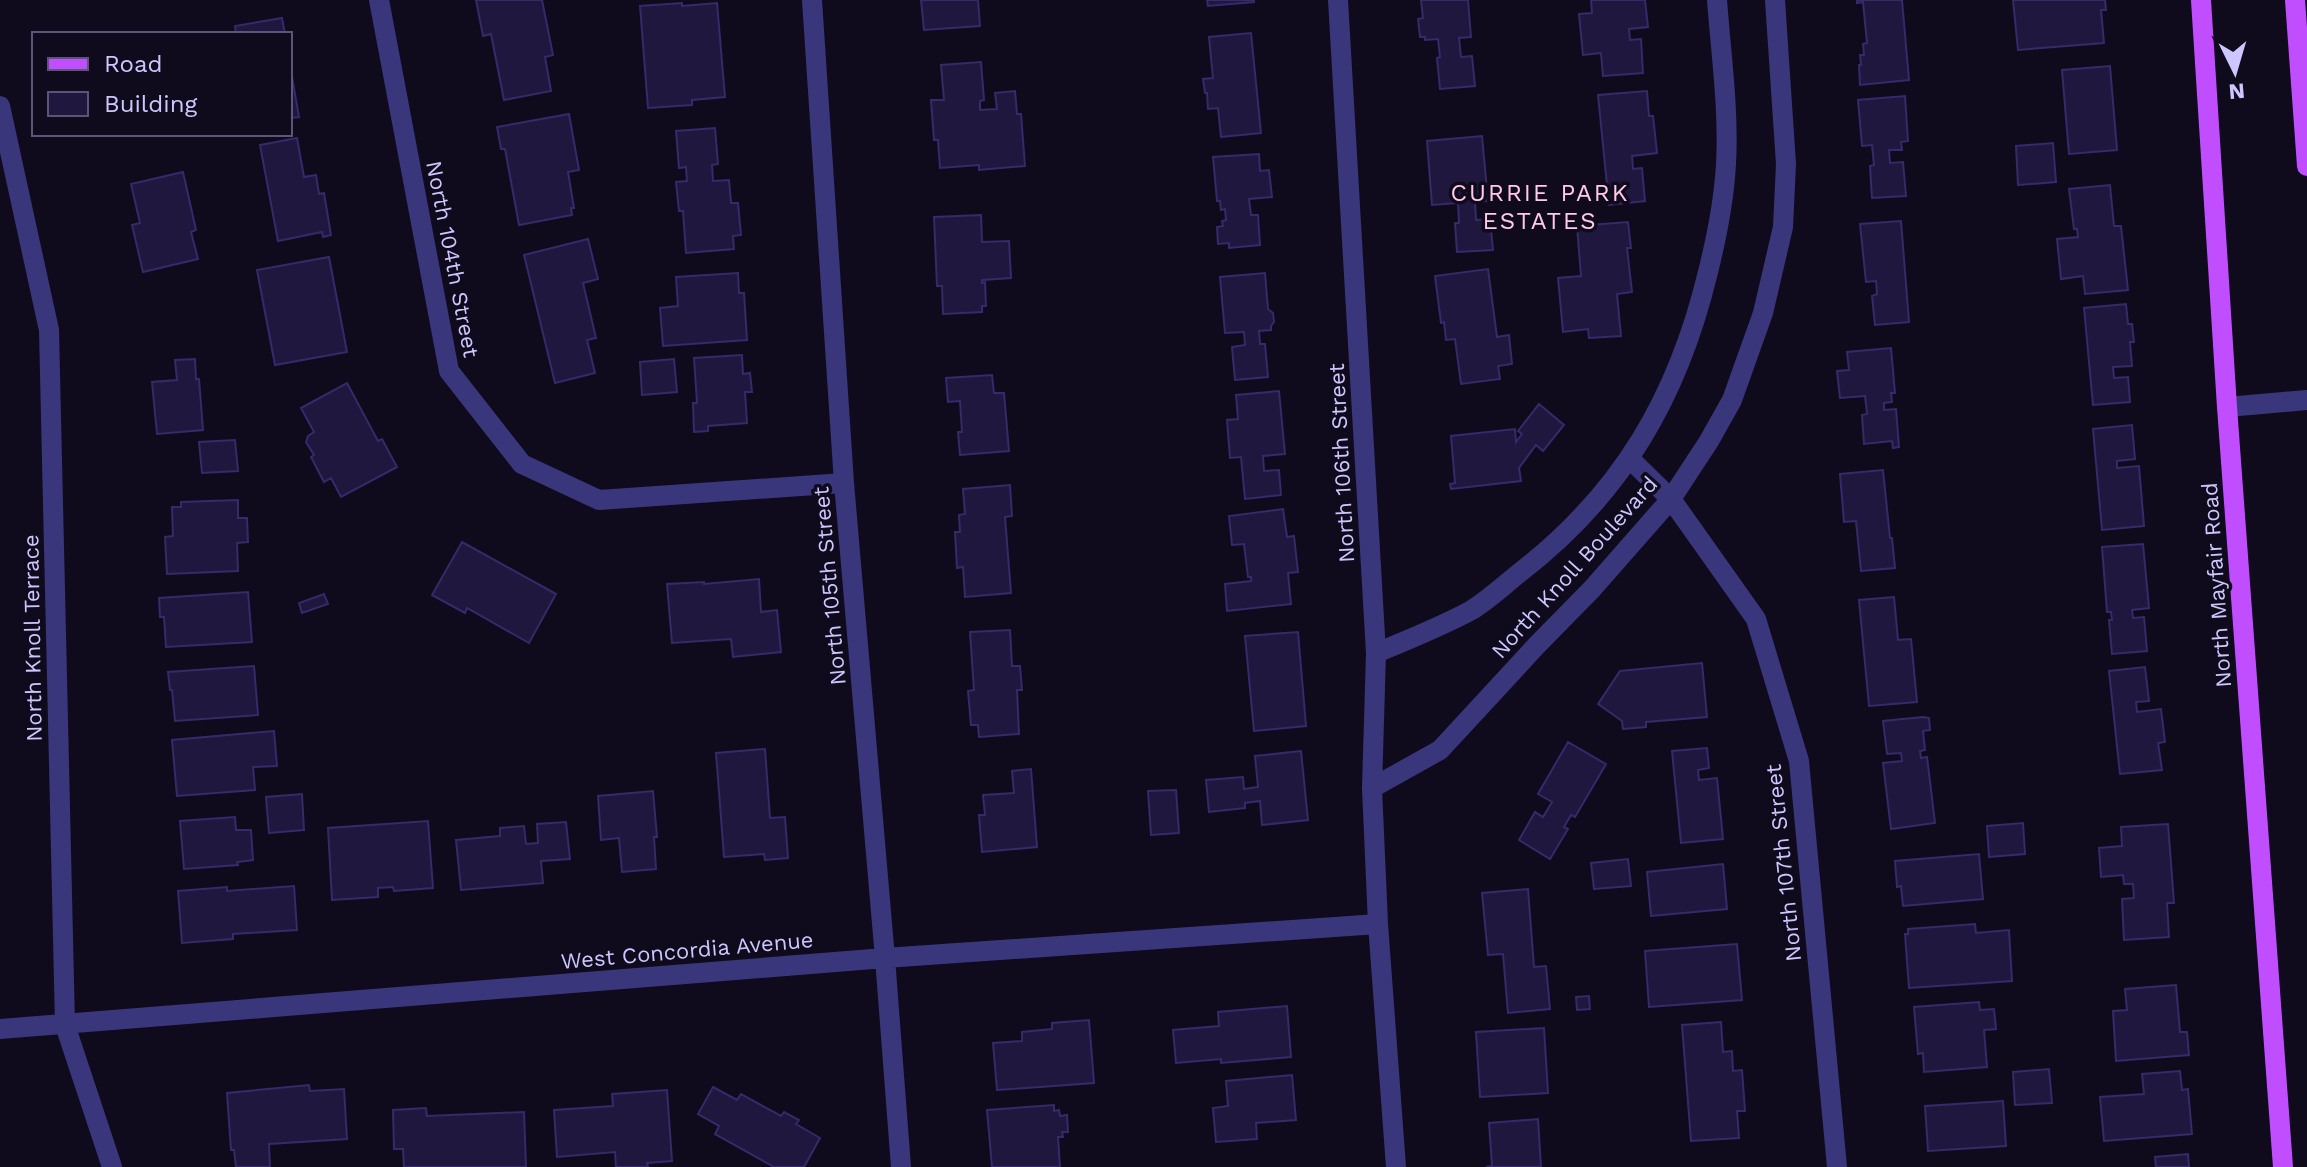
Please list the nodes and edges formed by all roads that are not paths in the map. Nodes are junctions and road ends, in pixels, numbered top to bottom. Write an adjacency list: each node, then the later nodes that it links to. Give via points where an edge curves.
1 (379, 0): 13 (street, North 104th Street, via 449,371 522,464 599,500)
2 (812, 0): 13 (street, North 105th Street)
3 (1338, 0): 15 (street, North 106th Street)
4 (1717, 0): 12 (street, North Knoll Boulevard, via 1726,163 1719,227 1678,370)
5 (1775, 0): 14 (street, North Knoll Boulevard, via 1786,164 1783,227 1763,313 1732,400)
6 (2201, 0): 11 (main road, North Mayfair Road)
7 (2295, 0): 9 (main road)
8 (0, 106): 19 (street, North Knoll Terrace, via 49,330)
9 (2307, 166)
10 (2307, 400): 11 (street)
11 (2227, 407): 25 (main road, North Mayfair Road)
12 (1630, 459): 14 (street, North 107th Street); 15 (street, North Knoll Boulevard, via 1576,523 1473,609)
13 (844, 483): 18 (street, North 105th Street)
14 (1671, 499): 16 (street, North Knoll Boulevard, via 1440,750); 24 (street, North 107th Street, via 1756,619 1799,761)
15 (1376, 653): 16 (street, North 106th Street)
16 (1372, 788): 17 (street, North 106th Street)
17 (1378, 924): 18 (street, West Concordia Avenue); 23 (street)
18 (885, 958): 19 (street, West Concordia Avenue); 22 (street, North 105th Street)
19 (65, 1025): 20 (street, West Concordia Avenue); 21 (street, North Knoll Terrace)
20 (0, 1029)
21 (112, 1167)
22 (901, 1167)
23 (1396, 1167)
24 (1837, 1167)
25 (2283, 1167)

